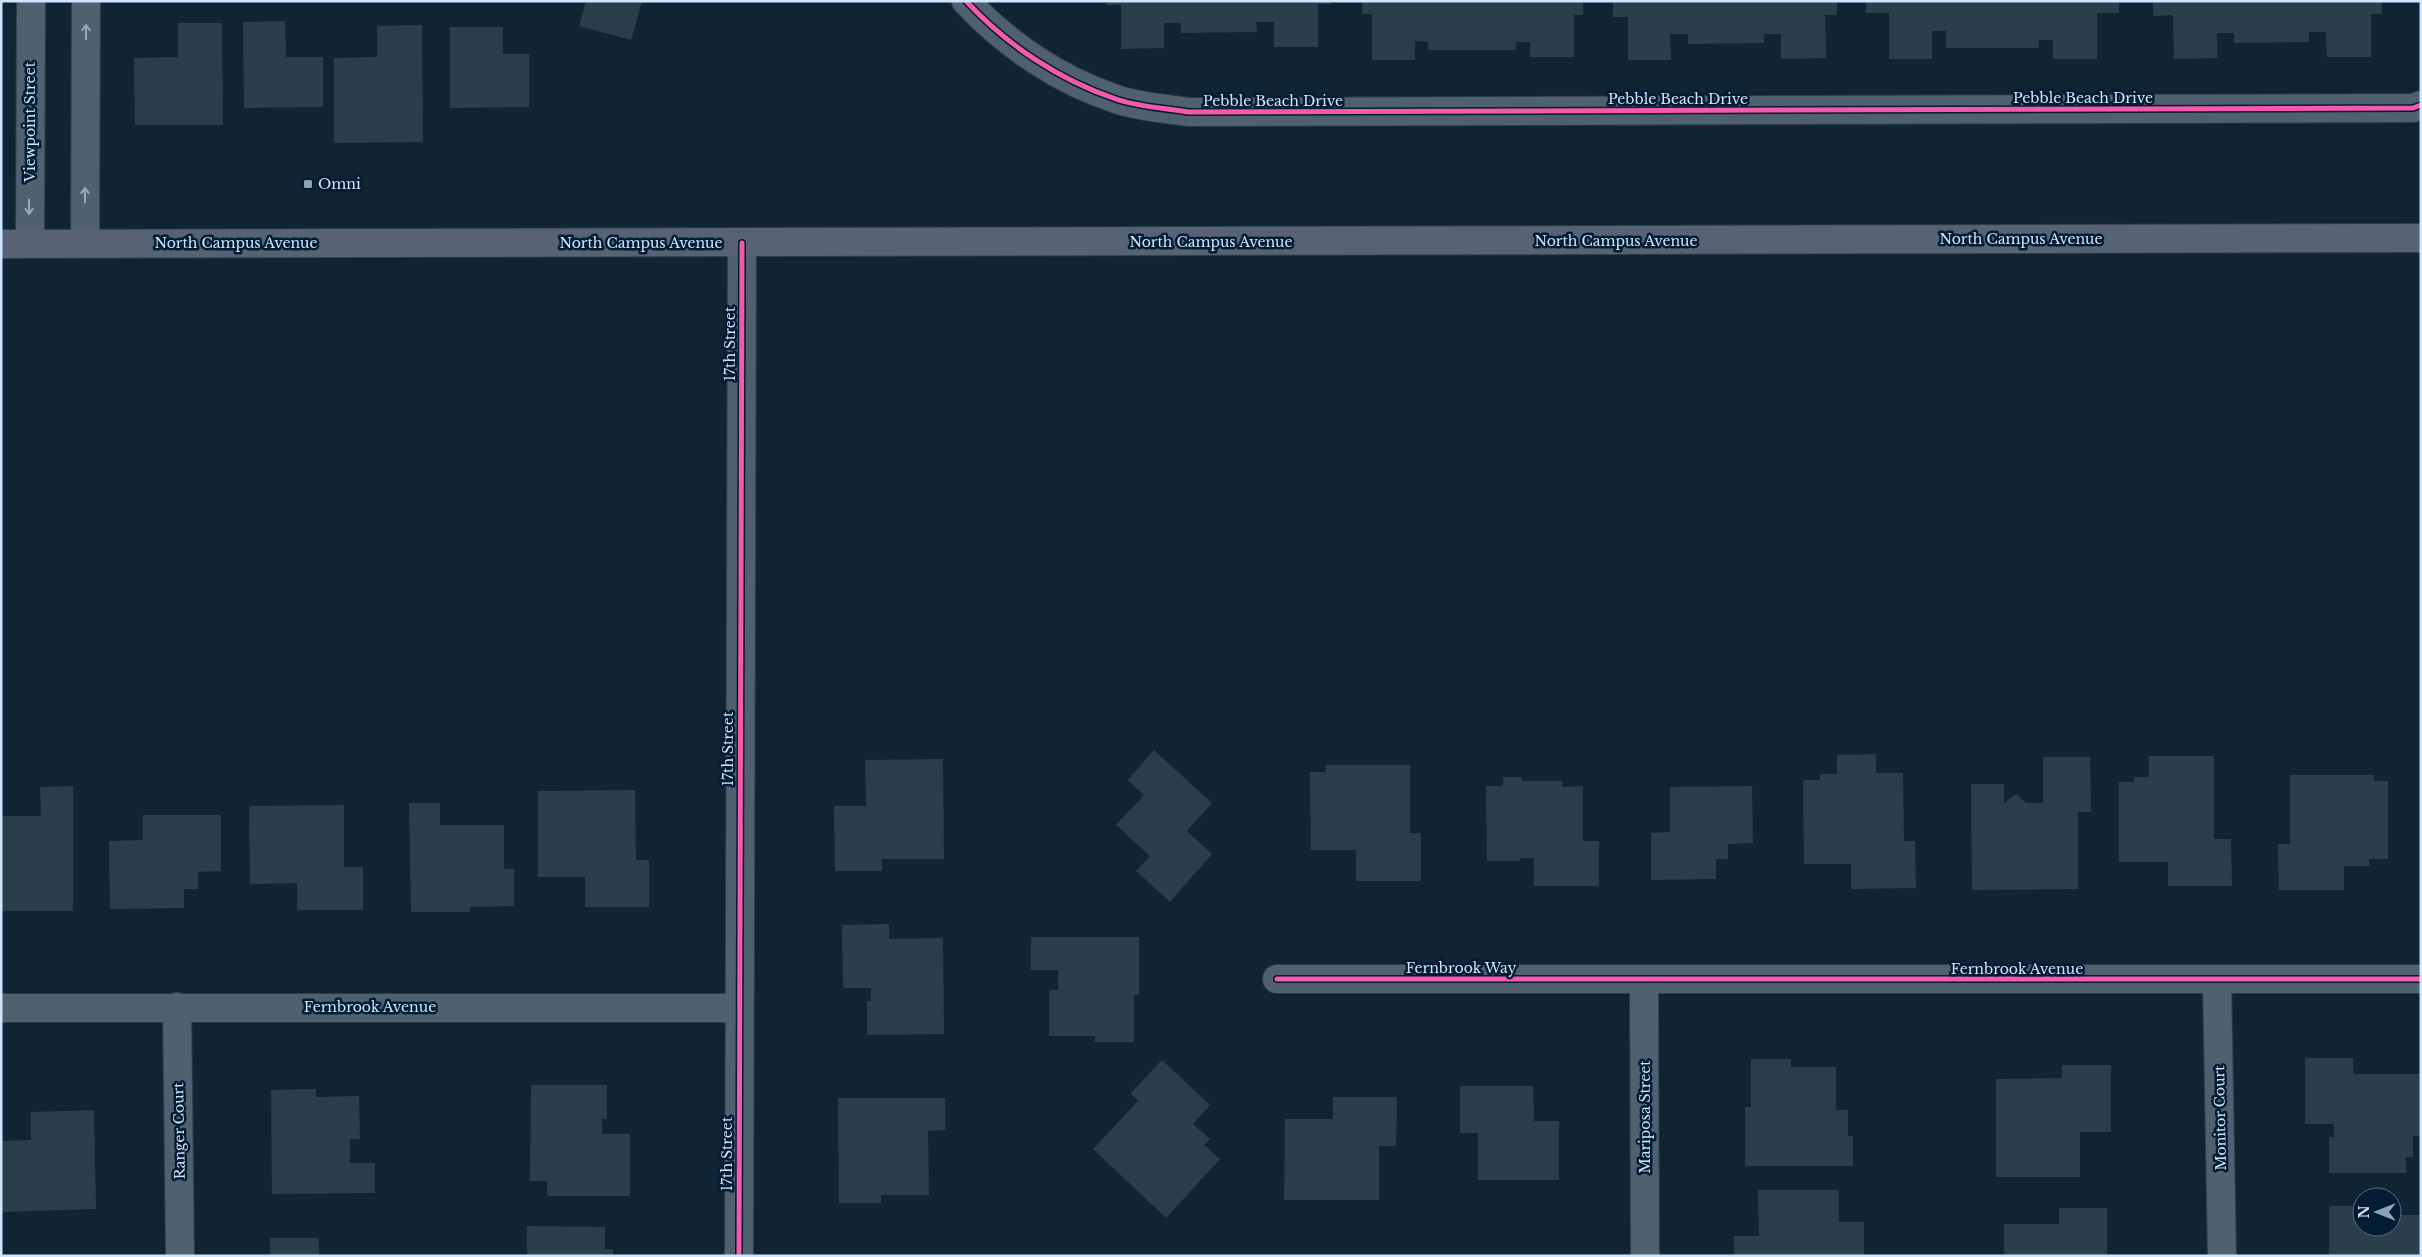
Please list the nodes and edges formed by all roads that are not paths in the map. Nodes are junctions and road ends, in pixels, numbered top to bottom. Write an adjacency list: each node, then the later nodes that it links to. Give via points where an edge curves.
1 (31, 1): 8 (street, Viewpoint Street, one-way to 8)
2 (86, 1): 9 (street, one-way to 2)
3 (966, 1): 4 (street, Pebble Beach Drive, via 991,28 1062,76 1118,100 1188,112 2413,108)
4 (2421, 105)
5 (2421, 238): 6 (main road, North Campus Avenue)
6 (742, 243): 9 (main road, North Campus Avenue); 16 (street, 17th Street)
7 (1, 244): 8 (main road, North Campus Avenue)
8 (30, 244): 9 (main road, North Campus Avenue)
9 (85, 244)
10 (1278, 979): 11 (street, Fernbrook Way)
11 (1644, 979): 13 (street, Fernbrook Avenue); 19 (street, Mariposa Street)
12 (2421, 980): 13 (street, Fernbrook Avenue)
13 (2216, 981): 20 (street, Monitor Court)
14 (177, 1007): 15 (street, Fernbrook Avenue); 16 (street, Fernbrook Avenue); 17 (street, Ranger Court)
15 (1, 1008)
16 (738, 1008): 18 (street, 17th Street)
17 (180, 1256)
18 (739, 1256)
19 (1645, 1256)
20 (2222, 1256)

